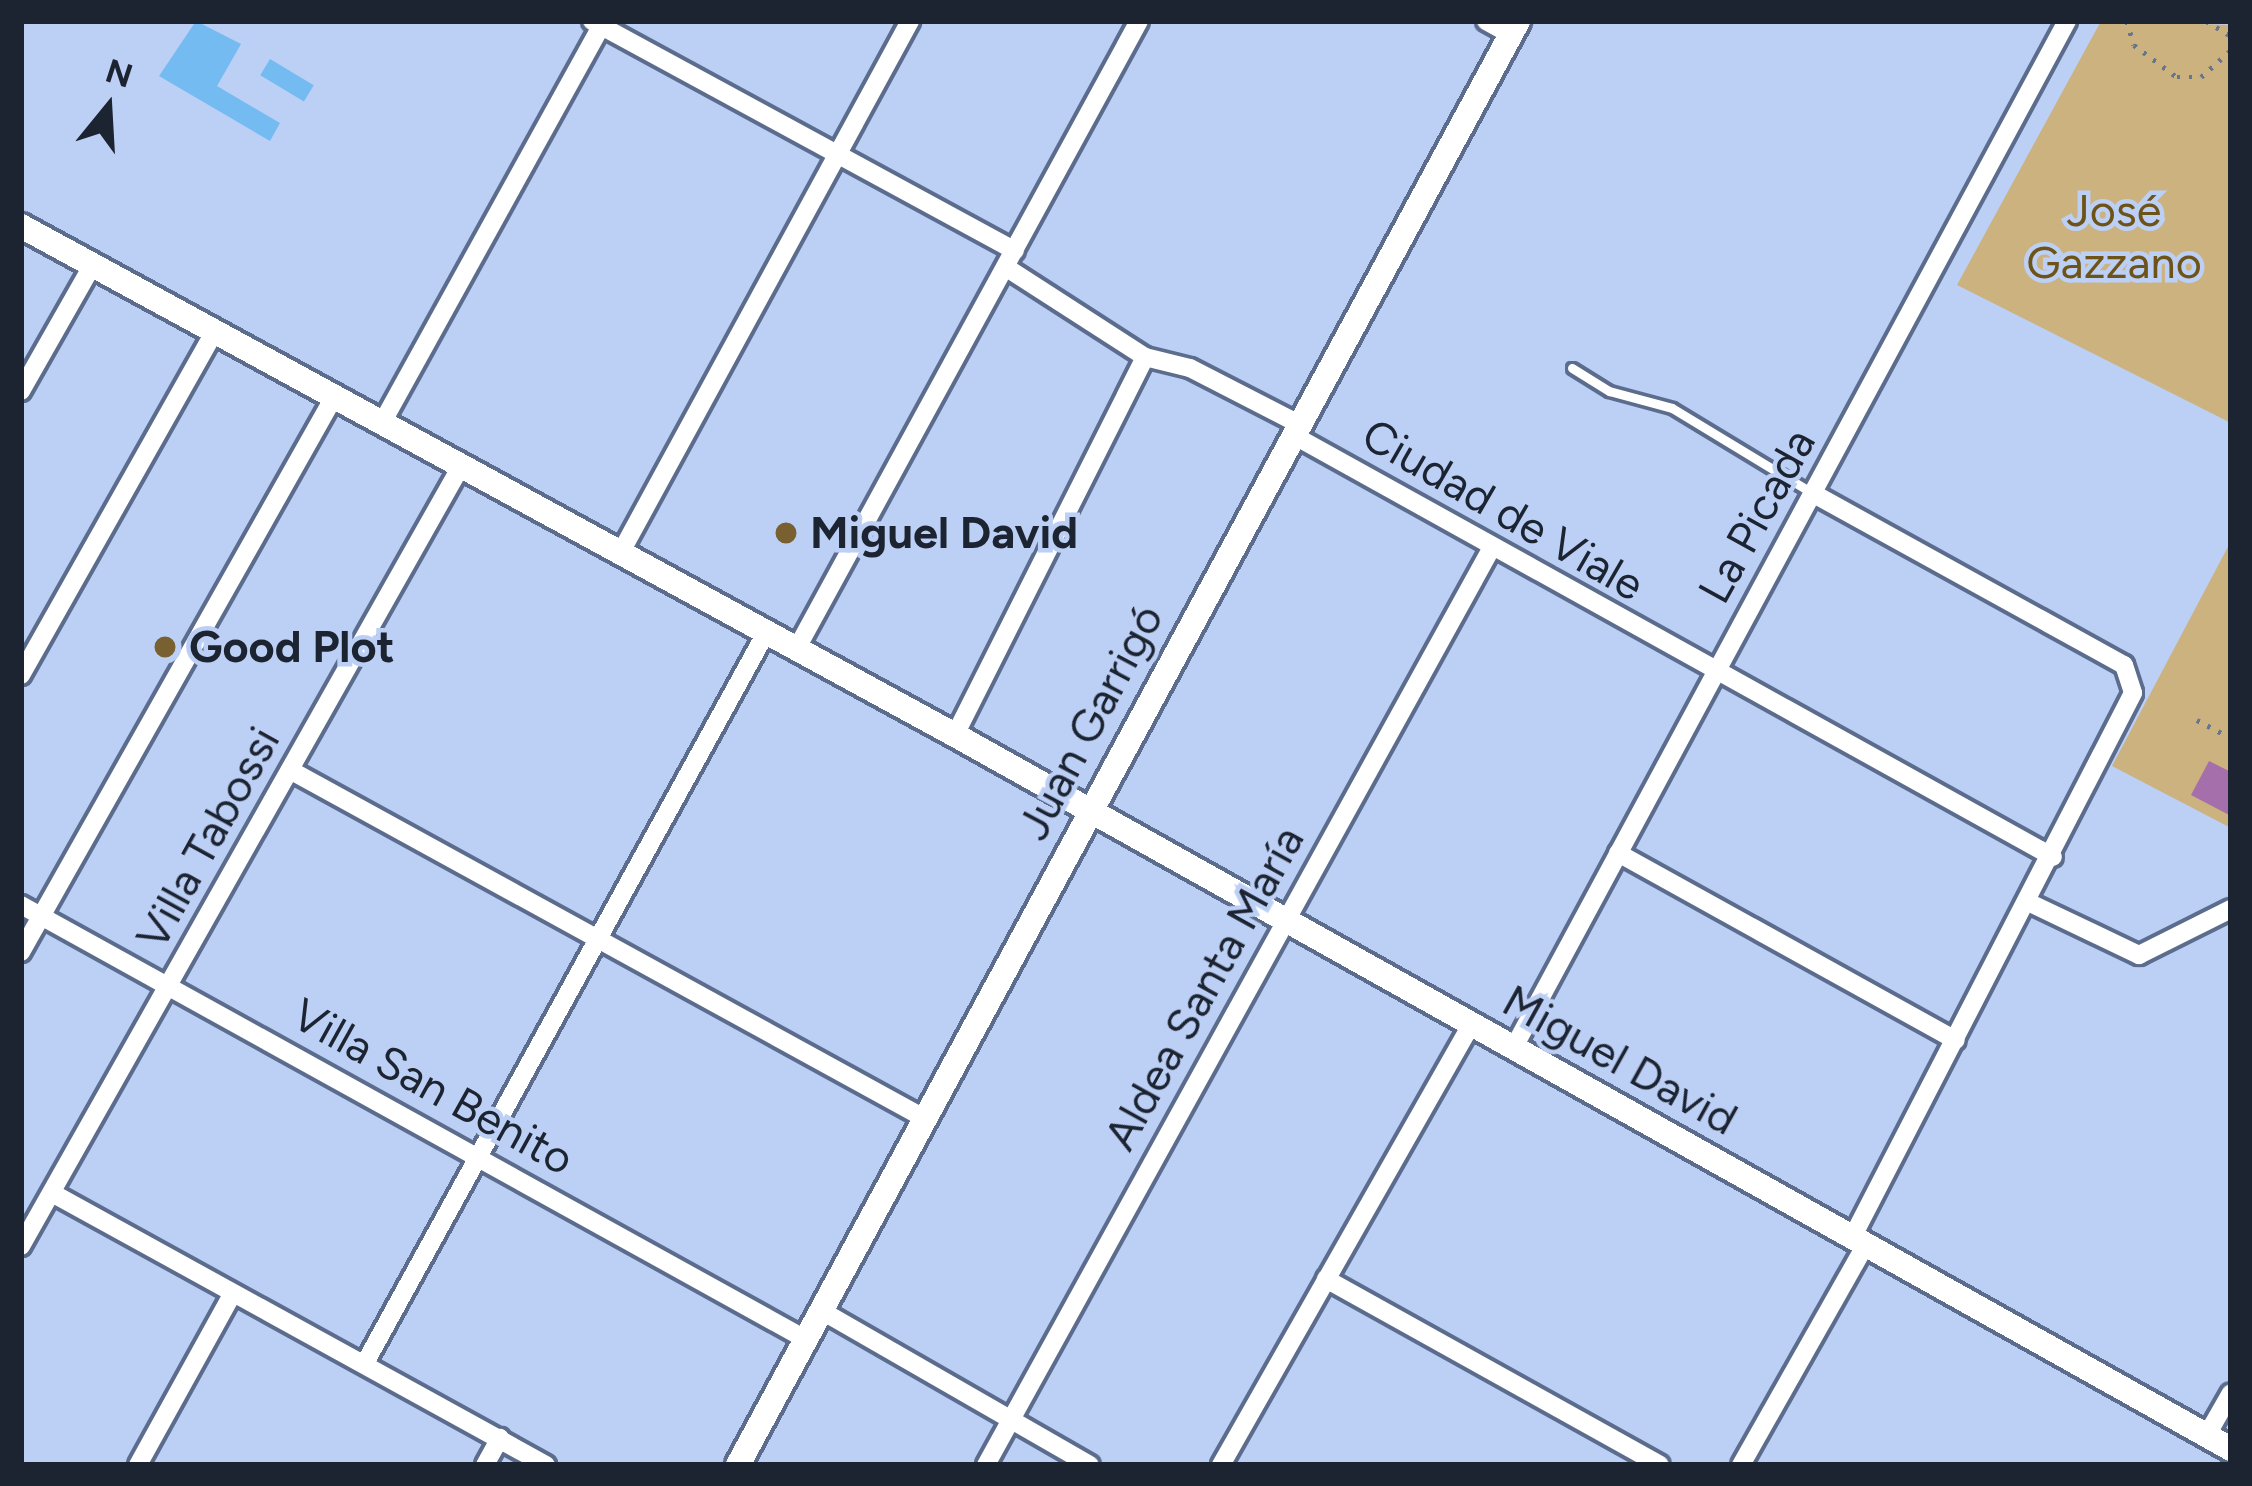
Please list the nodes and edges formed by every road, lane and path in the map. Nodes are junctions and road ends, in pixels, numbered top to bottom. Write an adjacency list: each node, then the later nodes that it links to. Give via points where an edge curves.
1 (910, 21): 11 (street)
2 (1139, 21): 13 (street)
3 (1486, 21): 8 (street)
4 (2067, 21): 23 (street, La Picada)
5 (2127, 21): 10 (path, via 2134,45 2177,77 2201,77)
6 (2206, 21): 9 (path)
7 (599, 23): 11 (street, Ciudad de Viale); 20 (street)
8 (1514, 28): 21 (street, Juan Garrigó)
9 (2231, 36)
10 (2231, 50)
11 (838, 154): 13 (street, Ciudad de Viale); 25 (street)
12 (21, 226): 14 (street, Miguel David)
13 (1011, 260): 16 (street, Ciudad de Viale); 27 (street)
14 (92, 266): 15 (street, Miguel David); 18 (street)
15 (214, 332): 19 (street, Miguel David); 28 (street)
16 (1145, 357): 21 (street, Ciudad de Viale, via 1190,368); 31 (street)
17 (1572, 368): 23 (lane, via 1610,391 1672,408)
18 (21, 391)
19 (334, 398): 20 (street, Miguel David); 42 (street)
20 (382, 423): 22 (street, Miguel David)
21 (1296, 429): 24 (street, Ciudad de Viale); 34 (street, Juan Garrigó)
22 (461, 466): 25 (street, Miguel David); 33 (street, Villa Tabossi)
23 (1814, 494): 29 (street, La Picada); 36 (street, via 2124,665 2131,708)
24 (1491, 549): 29 (street, Ciudad de Viale); 43 (street, Aldea Santa María)
25 (621, 552): 26 (street, Miguel David)
26 (766, 631): 27 (street, Miguel David); 44 (street)
27 (797, 648): 31 (street, Miguel David)
28 (21, 675)
29 (1714, 675): 35 (street, La Picada); 36 (street, Ciudad de Viale)
30 (2198, 720): 32 (path)
31 (955, 734): 34 (street, Miguel David)
32 (2231, 738)
33 (290, 770): 44 (street); 46 (street, Villa Tabossi)
34 (1089, 811): 43 (street, Miguel David); 50 (street, Juan Garrigó)
35 (1618, 853): 48 (street); 49 (street, La Picada)
36 (2054, 857): 38 (street)
37 (2231, 899): 41 (street)
38 (2030, 903): 41 (street, via 2139,956); 48 (street)
39 (21, 905): 42 (street, Villa San Benito)
40 (2231, 909): 41 (street)
41 (2210, 913)
42 (41, 916): 45 (street); 46 (street, Villa San Benito)
43 (1285, 921): 47 (street, Miguel David); 61 (street, Aldea Santa María)
44 (599, 940): 50 (street); 51 (street)
45 (21, 952)
46 (169, 986): 51 (street, Villa San Benito); 52 (street, Villa Tabossi)
47 (1471, 1025): 49 (street, Miguel David); 55 (street)
48 (1956, 1040): 53 (street)
49 (1513, 1048): 53 (street, Miguel David)
50 (926, 1119): 57 (street, Juan Garrigó)
51 (482, 1157): 58 (street, Villa San Benito); 59 (street)
52 (52, 1193): 54 (street, Villa Tabossi); 56 (street)
53 (1858, 1242): 62 (street, Miguel David); 73 (street)
54 (21, 1246)
55 (1326, 1279): 71 (street); 72 (street)
56 (233, 1293): 59 (street); 65 (street)
57 (822, 1311): 58 (street, Juan Garrigó); 61 (street)
58 (807, 1340): 68 (street, Juan Garrigó)
59 (365, 1363): 63 (street)
60 (2231, 1393): 62 (street)
61 (1009, 1419): 69 (street, Aldea Santa María); 70 (street)
62 (2207, 1435): 64 (street, Miguel David)
63 (500, 1438): 66 (street); 67 (street)
64 (2231, 1449)
65 (137, 1465)
66 (485, 1465)
67 (545, 1465)
68 (738, 1465)
69 (986, 1465)
70 (1090, 1465)
71 (1221, 1465)
72 (1660, 1465)
73 (1741, 1465)

